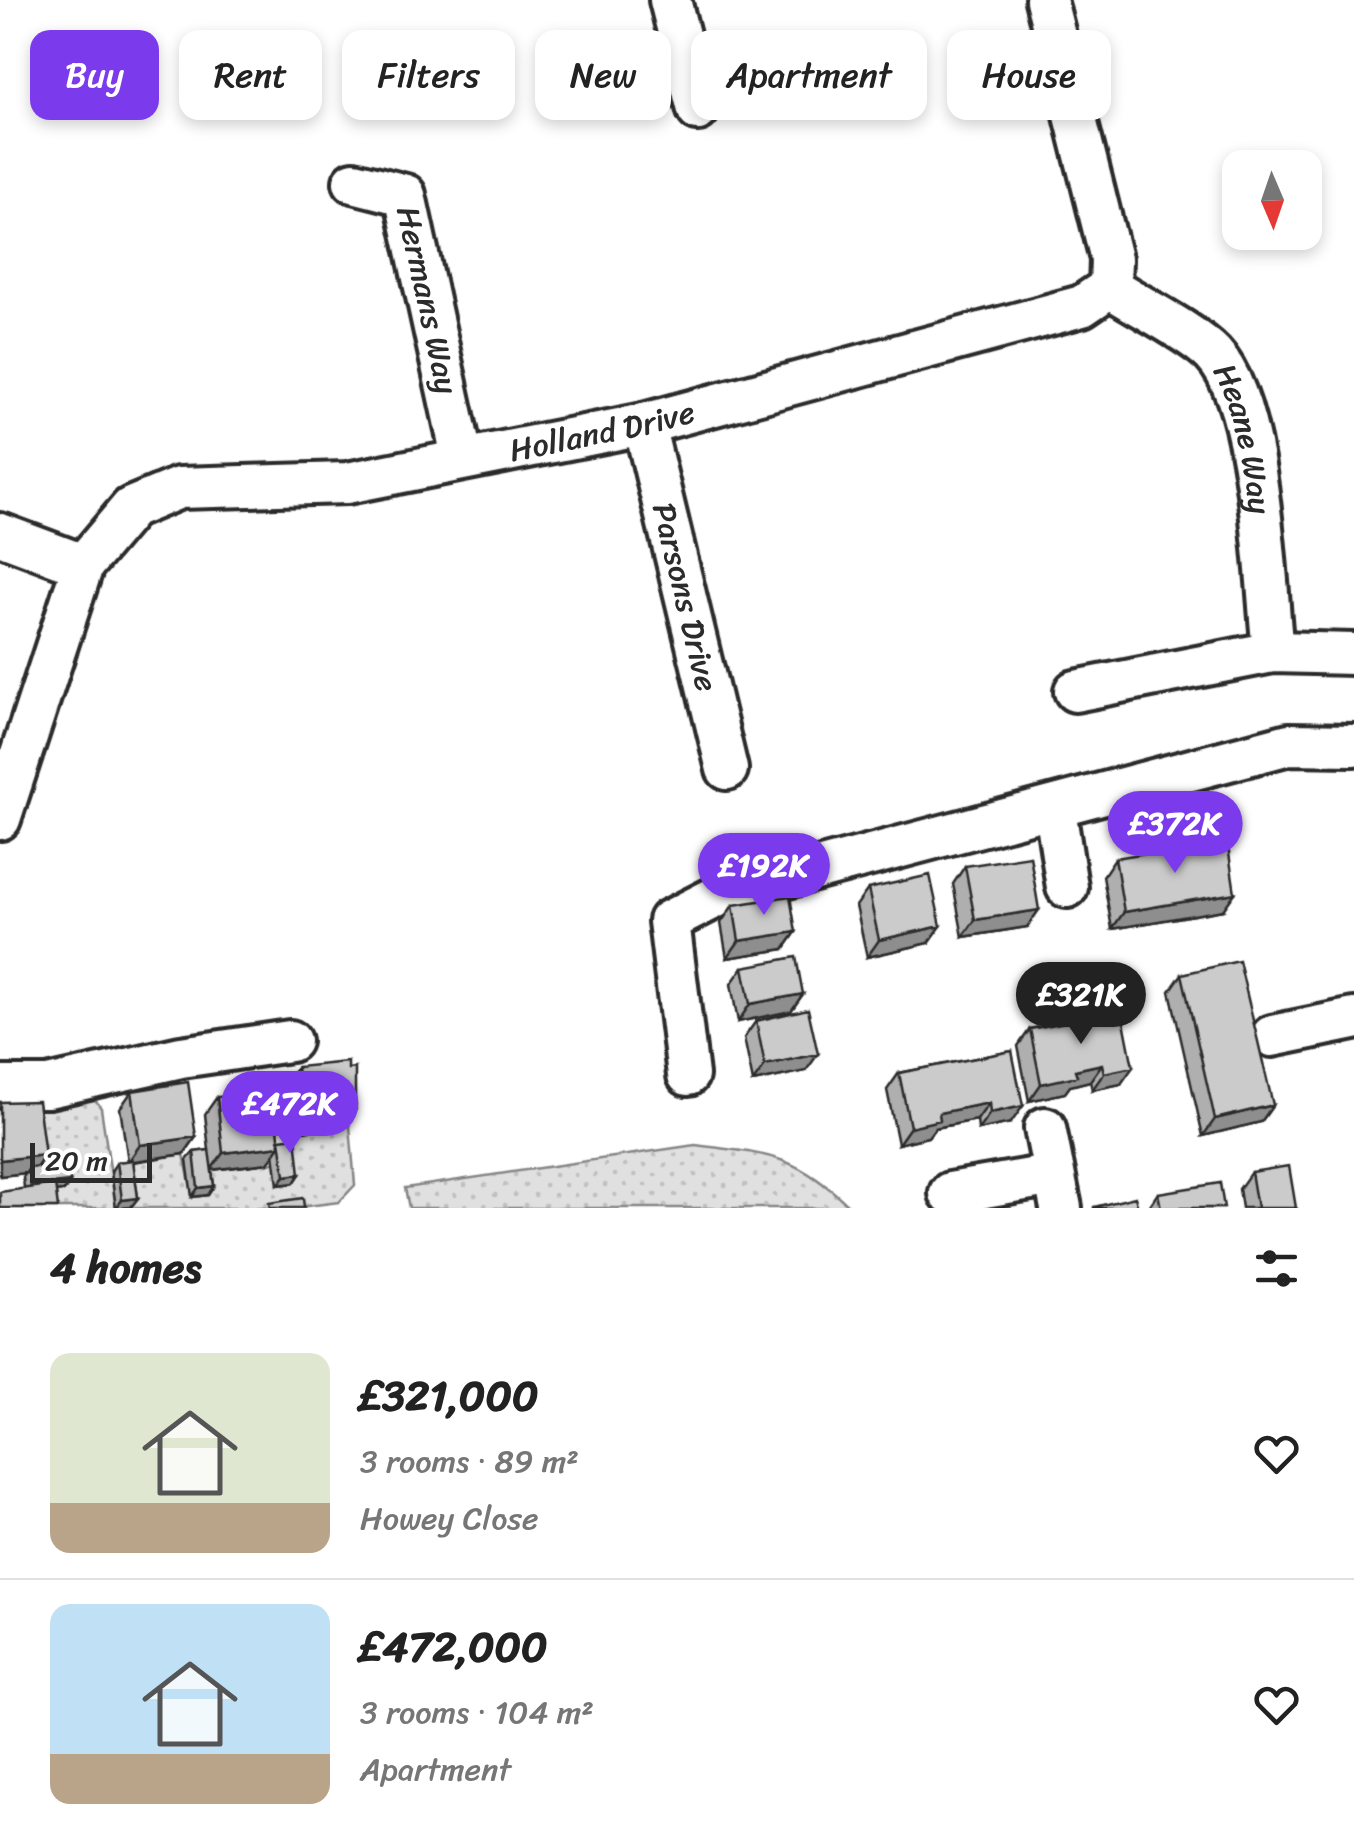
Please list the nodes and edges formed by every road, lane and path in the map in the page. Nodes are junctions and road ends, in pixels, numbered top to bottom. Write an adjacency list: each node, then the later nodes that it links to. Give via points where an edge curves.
1 (670, 0): 3 (street)
2 (1046, 0): 5 (street, via 1110,258)
3 (691, 82)
4 (354, 182): 7 (street, Hermans Way, via 405,195)
5 (1110, 288): 6 (street, Holland Drive, via 1082,306); 10 (street, Heane Way, via 1213,354 1234,390)
6 (644, 424): 7 (street, Holland Drive); 14 (street, Parsons Drive)
7 (462, 457): 9 (street, Holland Drive, via 346,483 179,488 131,508)
8 (0, 534): 9 (street)
9 (83, 565): 16 (street, Holland Drive)
10 (1292, 651): 11 (street); 12 (street)
11 (1354, 654)
12 (1075, 691)
13 (1354, 746): 15 (street, via 1289,744)
14 (727, 769)
15 (1054, 808): 17 (street); 21 (street, via 720,895 669,921)
16 (0, 820)
17 (1067, 887)
18 (1354, 1020): 19 (street)
19 (1272, 1036)
20 (290, 1041): 22 (street, via 48,1087)
21 (688, 1076)
22 (0, 1087)
23 (1045, 1128): 24 (street)
24 (1058, 1191): 25 (street)
25 (950, 1193)

